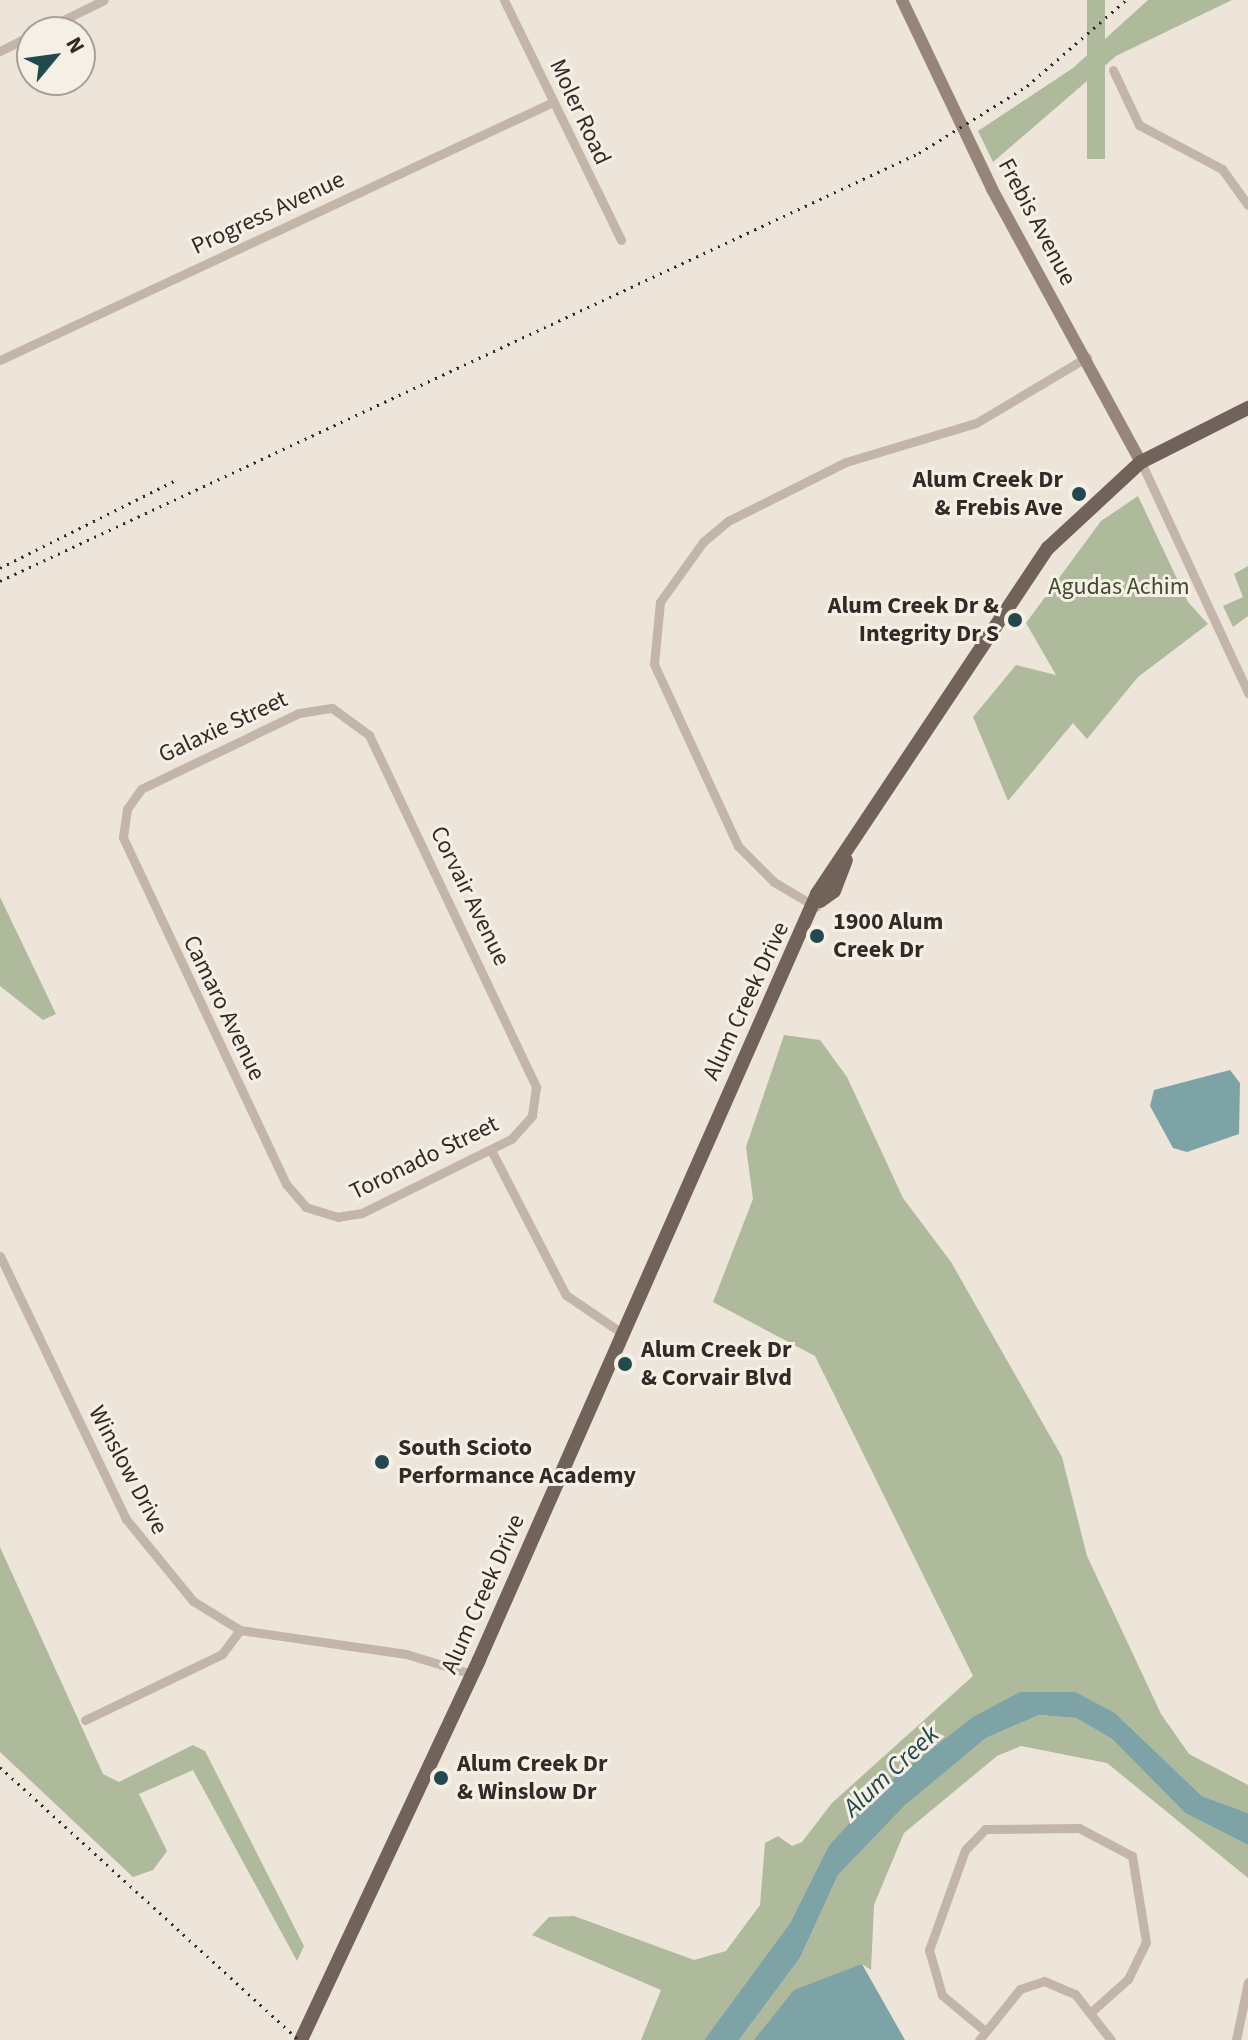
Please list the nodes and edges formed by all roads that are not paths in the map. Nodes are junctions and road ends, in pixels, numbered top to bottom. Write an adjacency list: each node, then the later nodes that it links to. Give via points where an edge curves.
1 (104, 0): 4 (street)
2 (504, 0): 6 (street, Moler Road)
3 (902, 0): 9 (main road, Frebis Avenue, via 992,189)
4 (72, 16)
5 (1113, 70): 7 (street, via 1139,125 1222,169)
6 (553, 102): 8 (street, Moler Road); 10 (street, Progress Avenue)
7 (1248, 205)
8 (621, 240)
9 (1087, 357): 12 (main road, Frebis Avenue); 16 (street, via 976,423 846,462 746,511 703,542 660,602 654,664 738,846 774,882)
10 (0, 360)
11 (1248, 408): 12 (main road, Alum Creek Drive)
12 (1141, 462): 13 (street); 16 (main road, Alum Creek Drive, via 1074,519 1023,579 846,860 823,884)
13 (1248, 693)
14 (348, 713): 15 (street, Galaxie Street, via 323,707 299,713 162,777); 17 (street, Corvair Avenue, via 369,735 532,1070)
15 (127, 809): 19 (street, Camaro Avenue, via 123,837 132,864 286,1184)
16 (818, 904): 21 (main road, Alum Creek Drive)
17 (536, 1106): 18 (street, Toronado Street, via 527,1125)
18 (491, 1150): 19 (street, Toronado Street, via 362,1213); 21 (street, via 566,1295)
19 (314, 1212)
20 (0, 1256): 22 (street, Winslow Drive, via 126,1519 177,1586)
21 (622, 1333): 23 (main road, Alum Creek Drive)
22 (240, 1630): 23 (street, Winslow Drive, via 406,1654); 24 (street, via 222,1654)
23 (472, 1674): 28 (main road, Alum Creek Drive)
24 (85, 1720)
25 (1248, 1982): 30 (street)
26 (1090, 2013): 27 (street, via 1066,1987 1044,1981 1020,1989); 27 (street, via 1128,1979 1146,1942 1132,1856 1079,1828 985,1829 965,1850 929,1950 942,1995); 29 (street)
27 (982, 2035)
28 (301, 2040)
29 (1111, 2040)
30 (1236, 2040)

